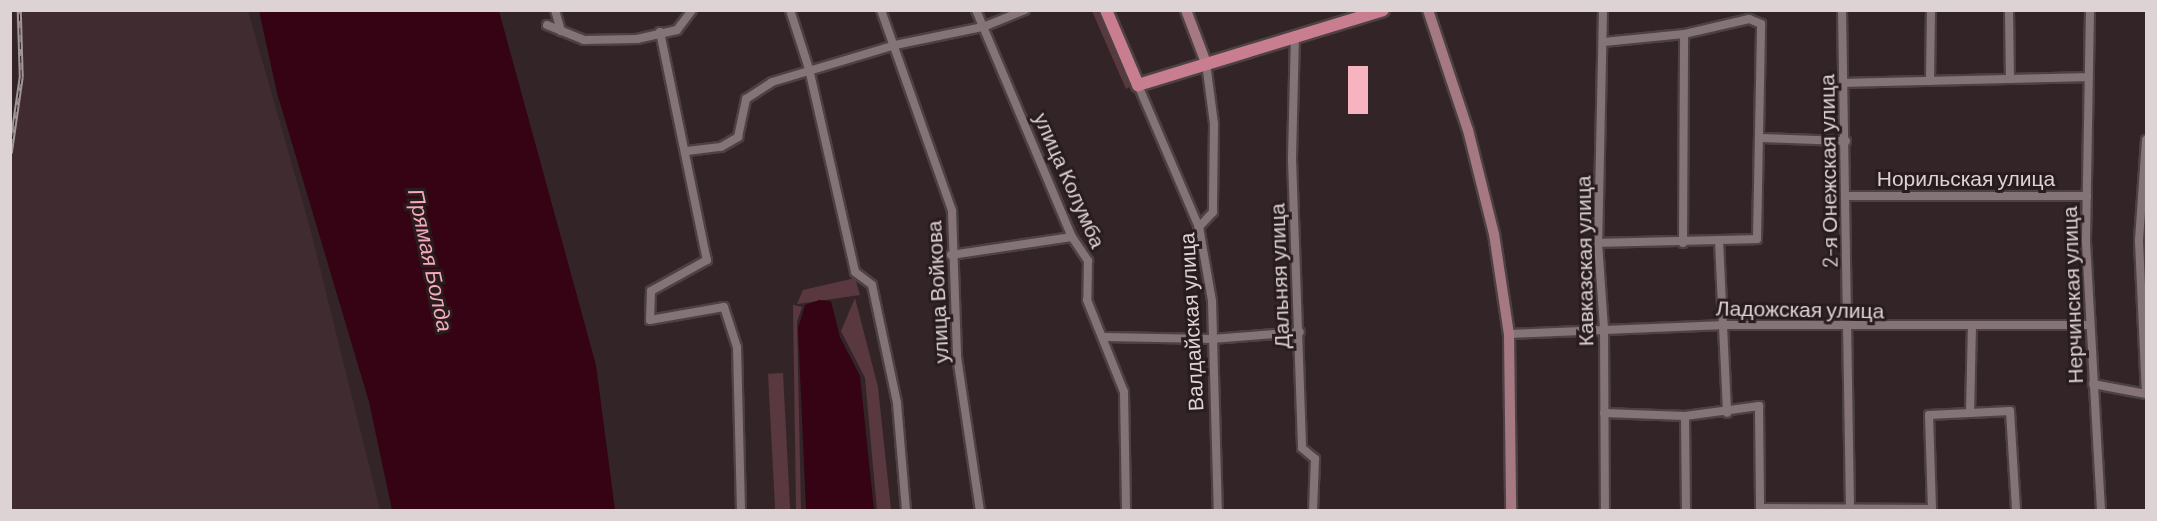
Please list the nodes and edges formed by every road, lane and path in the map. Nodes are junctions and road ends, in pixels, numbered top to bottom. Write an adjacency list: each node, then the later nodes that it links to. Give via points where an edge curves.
1 (555, 10): 18 (street)
2 (692, 10): 19 (street, via 677,30)
3 (790, 10): 25 (street)
4 (881, 10): 23 (street, улица Войкова)
5 (976, 10): 17 (street, улица Колумба)
6 (1025, 10): 17 (street)
7 (1106, 10): 30 (main road)
8 (1186, 10): 24 (street)
9 (1383, 10): 20 (main road)
10 (1428, 10): 49 (street, via 1471,140 1494,234)
11 (1603, 10): 22 (street, Кавказская улица)
12 (1842, 10): 29 (street, 2-я Онежская улица)
13 (1931, 10): 28 (street)
14 (2009, 10): 27 (street)
15 (2090, 10): 26 (street, Нерчинская улица)
16 (547, 25): 18 (street)
17 (983, 27): 23 (street); 38 (street, улица Колумба)
18 (561, 31): 19 (street, via 584,40 637,39)
19 (660, 32): 34 (street)
20 (1296, 34): 24 (main road); 48 (street, Дальняя улица, via 1292,159)
21 (1684, 34): 22 (street); 31 (street, via 1749,18 1761,24); 41 (street)
22 (1603, 42): 40 (street, Кавказская улица)
23 (895, 45): 25 (street); 42 (street, улица Войкова, via 952,211)
24 (1206, 63): 30 (main road); 37 (street, Валдайская улица, via 1214,124 1212,212)
25 (809, 69): 34 (street, via 772,82 746,99 738,137 721,147); 62 (street, via 855,272 872,285 897,403)
26 (2088, 77): 27 (street); 36 (street, Нерчинская улица)
27 (2010, 80): 28 (street)
28 (1930, 81): 29 (street)
29 (1844, 84): 33 (street, 2-я Онежская улица)
30 (1138, 86): 37 (street)
31 (1759, 138): 33 (street); 39 (street, via 1757,239)
32 (2146, 140): 53 (street, via 2139,241)
33 (1846, 141): 35 (street, 2-я Онежская улица)
34 (687, 151): 61 (street, via 707,260 651,291 650,320 724,307 736,347)
35 (1846, 196): 36 (street, Норильская улица); 46 (street, 2-я Онежская улица)
36 (2087, 196): 43 (street, Нерчинская улица)
37 (1199, 227): 51 (street, Валдайская улица, via 1212,301)
38 (1072, 237): 42 (street); 50 (street, улица Колумба, via 1088,261 1087,300)
39 (1719, 241): 41 (street); 44 (street)
40 (1598, 243): 41 (street); 45 (street, Кавказская улица)
41 (1683, 243)
42 (951, 255): 63 (street, улица Войкова, via 957,357)
43 (2090, 325): 47 (street, Ладожская улица); 52 (street, Нерчинская улица)
44 (1725, 326): 45 (street, Ладожская улица); 46 (street, Ладожская улица); 55 (street)
45 (1604, 328): 49 (street, Ладожская улица); 54 (street, Кавказская улица)
46 (1849, 328): 47 (street, Ладожская улица); 58 (street, 2-я Онежская улица)
47 (1972, 328): 56 (street)
48 (1300, 332): 51 (street); 66 (street, Дальняя улица, via 1302,448 1315,459)
49 (1509, 334): 67 (street)
50 (1104, 337): 51 (street); 64 (street, улица Колумба, via 1125,392)
51 (1212, 339): 65 (street, Валдайская улица)
52 (2093, 384): 53 (street); 71 (street, Нерчинская улица)
53 (2146, 394)
54 (1604, 413): 57 (street); 68 (street, Кавказская улица)
55 (1727, 413): 57 (street); 59 (street, via 1759,406)
56 (1970, 413): 60 (street, via 1929,415); 70 (street, via 2010,411)
57 (1685, 416): 69 (street)
58 (1850, 508): 59 (street); 60 (street)
59 (1760, 509)
60 (1932, 509)
61 (741, 510)
62 (906, 510)
63 (980, 510)
64 (1125, 510)
65 (1218, 510)
66 (1313, 510)
67 (1511, 510)
68 (1605, 510)
69 (1686, 510)
70 (2016, 510)
71 (2101, 510)

